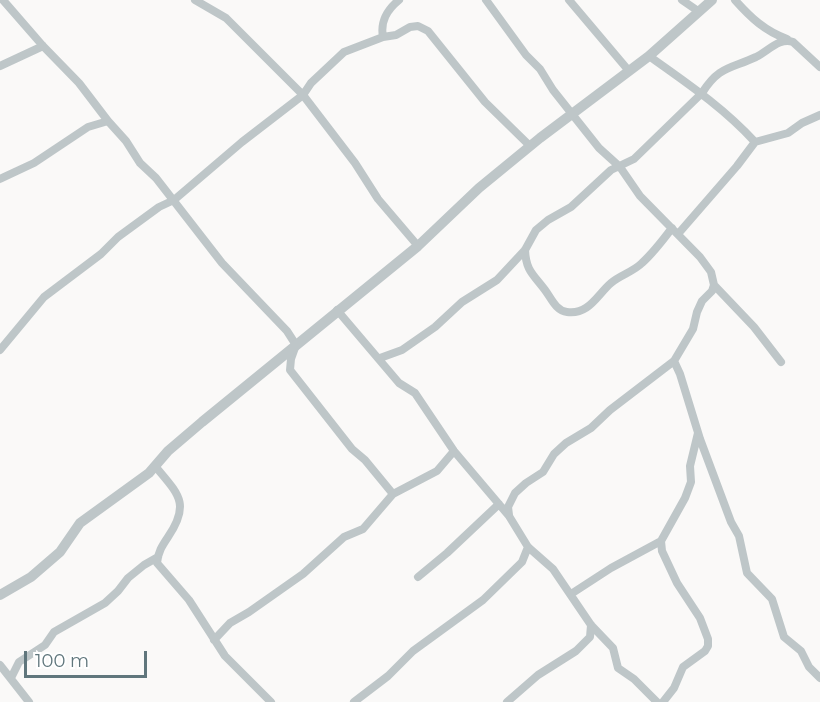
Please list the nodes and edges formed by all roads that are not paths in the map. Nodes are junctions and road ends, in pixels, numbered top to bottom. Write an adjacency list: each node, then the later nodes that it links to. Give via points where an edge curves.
1 (3, 0): 12 (street)
2 (195, 0): 18 (street, via 226,18)
3 (399, 0): 10 (street, via 388,10 381,28)
4 (486, 0): 19 (street)
5 (569, 0): 16 (street)
6 (682, 0): 9 (street)
7 (712, 0): 9 (street)
8 (735, 0): 11 (street, via 753,21)
9 (698, 11): 13 (street)
10 (382, 38): 18 (street, via 344,52); 23 (street, via 410,27 428,31 485,102)
11 (788, 40): 15 (street); 17 (street, via 730,65 710,80)
12 (43, 46): 14 (street); 21 (street)
13 (650, 56): 16 (street); 17 (street)
14 (0, 66)
15 (820, 66)
16 (629, 71): 19 (street)
17 (702, 93): 22 (street); 24 (street, via 634,159)
18 (303, 95): 26 (street); 28 (street, via 378,199)
19 (571, 113): 23 (street); 24 (street)
20 (820, 115): 22 (street, via 788,133)
21 (108, 121): 25 (street, via 88,127 34,163); 26 (street)
22 (755, 142): 27 (street)
23 (530, 146): 28 (street)
24 (620, 167): 27 (street, via 640,196); 29 (street, via 536,230)
25 (0, 179)
26 (174, 200): 32 (street, via 222,263); 33 (street, via 159,207 44,297)
27 (675, 231): 29 (street, via 642,263 613,281 591,306 574,313 555,305 530,272); 30 (street, via 711,272)
28 (418, 246): 31 (street)
29 (525, 250): 34 (street, via 497,280 462,302 435,327 402,350)
30 (714, 285): 35 (street, via 702,301 693,329); 36 (street)
31 (337, 310): 32 (street); 34 (street)
32 (296, 345): 39 (street, via 201,422); 40 (street, via 290,370)
33 (0, 350)
34 (380, 358): 38 (street, via 399,383 415,393)
35 (674, 361): 37 (street); 42 (street, via 554,454 543,472 515,493 508,507)
36 (781, 362)
37 (698, 432): 43 (street, via 686,498); 53 (street, via 739,536 747,573 772,599 784,637 801,651)
38 (454, 451): 40 (street, via 437,471); 41 (street)
39 (155, 466): 45 (street, via 180,501 181,512); 48 (street, via 80,522 60,552 31,577)
40 (393, 494): 50 (street, via 363,529 344,537 303,574 230,623)
41 (499, 504): 42 (street); 46 (street)
42 (509, 516): 44 (street)
43 (661, 541): 47 (street); 59 (street, via 677,583 700,618 708,639 705,651 683,667)
44 (528, 547): 47 (street, via 553,569); 56 (street, via 522,562 483,600 413,651)
45 (158, 557): 50 (street, via 157,563 189,600); 52 (street, via 128,578 105,603 54,632 45,645 19,662)
46 (418, 577)
47 (571, 594): 49 (street)
48 (0, 595)
49 (591, 625): 57 (street, via 590,638 576,651 538,675); 58 (street, via 613,648 618,668)
50 (214, 640): 55 (street)
51 (0, 665): 52 (street)
52 (11, 678): 54 (street)
53 (820, 678)
54 (29, 702)
55 (271, 702)
56 (354, 702)
57 (507, 702)
58 (657, 702)
59 (663, 702)

